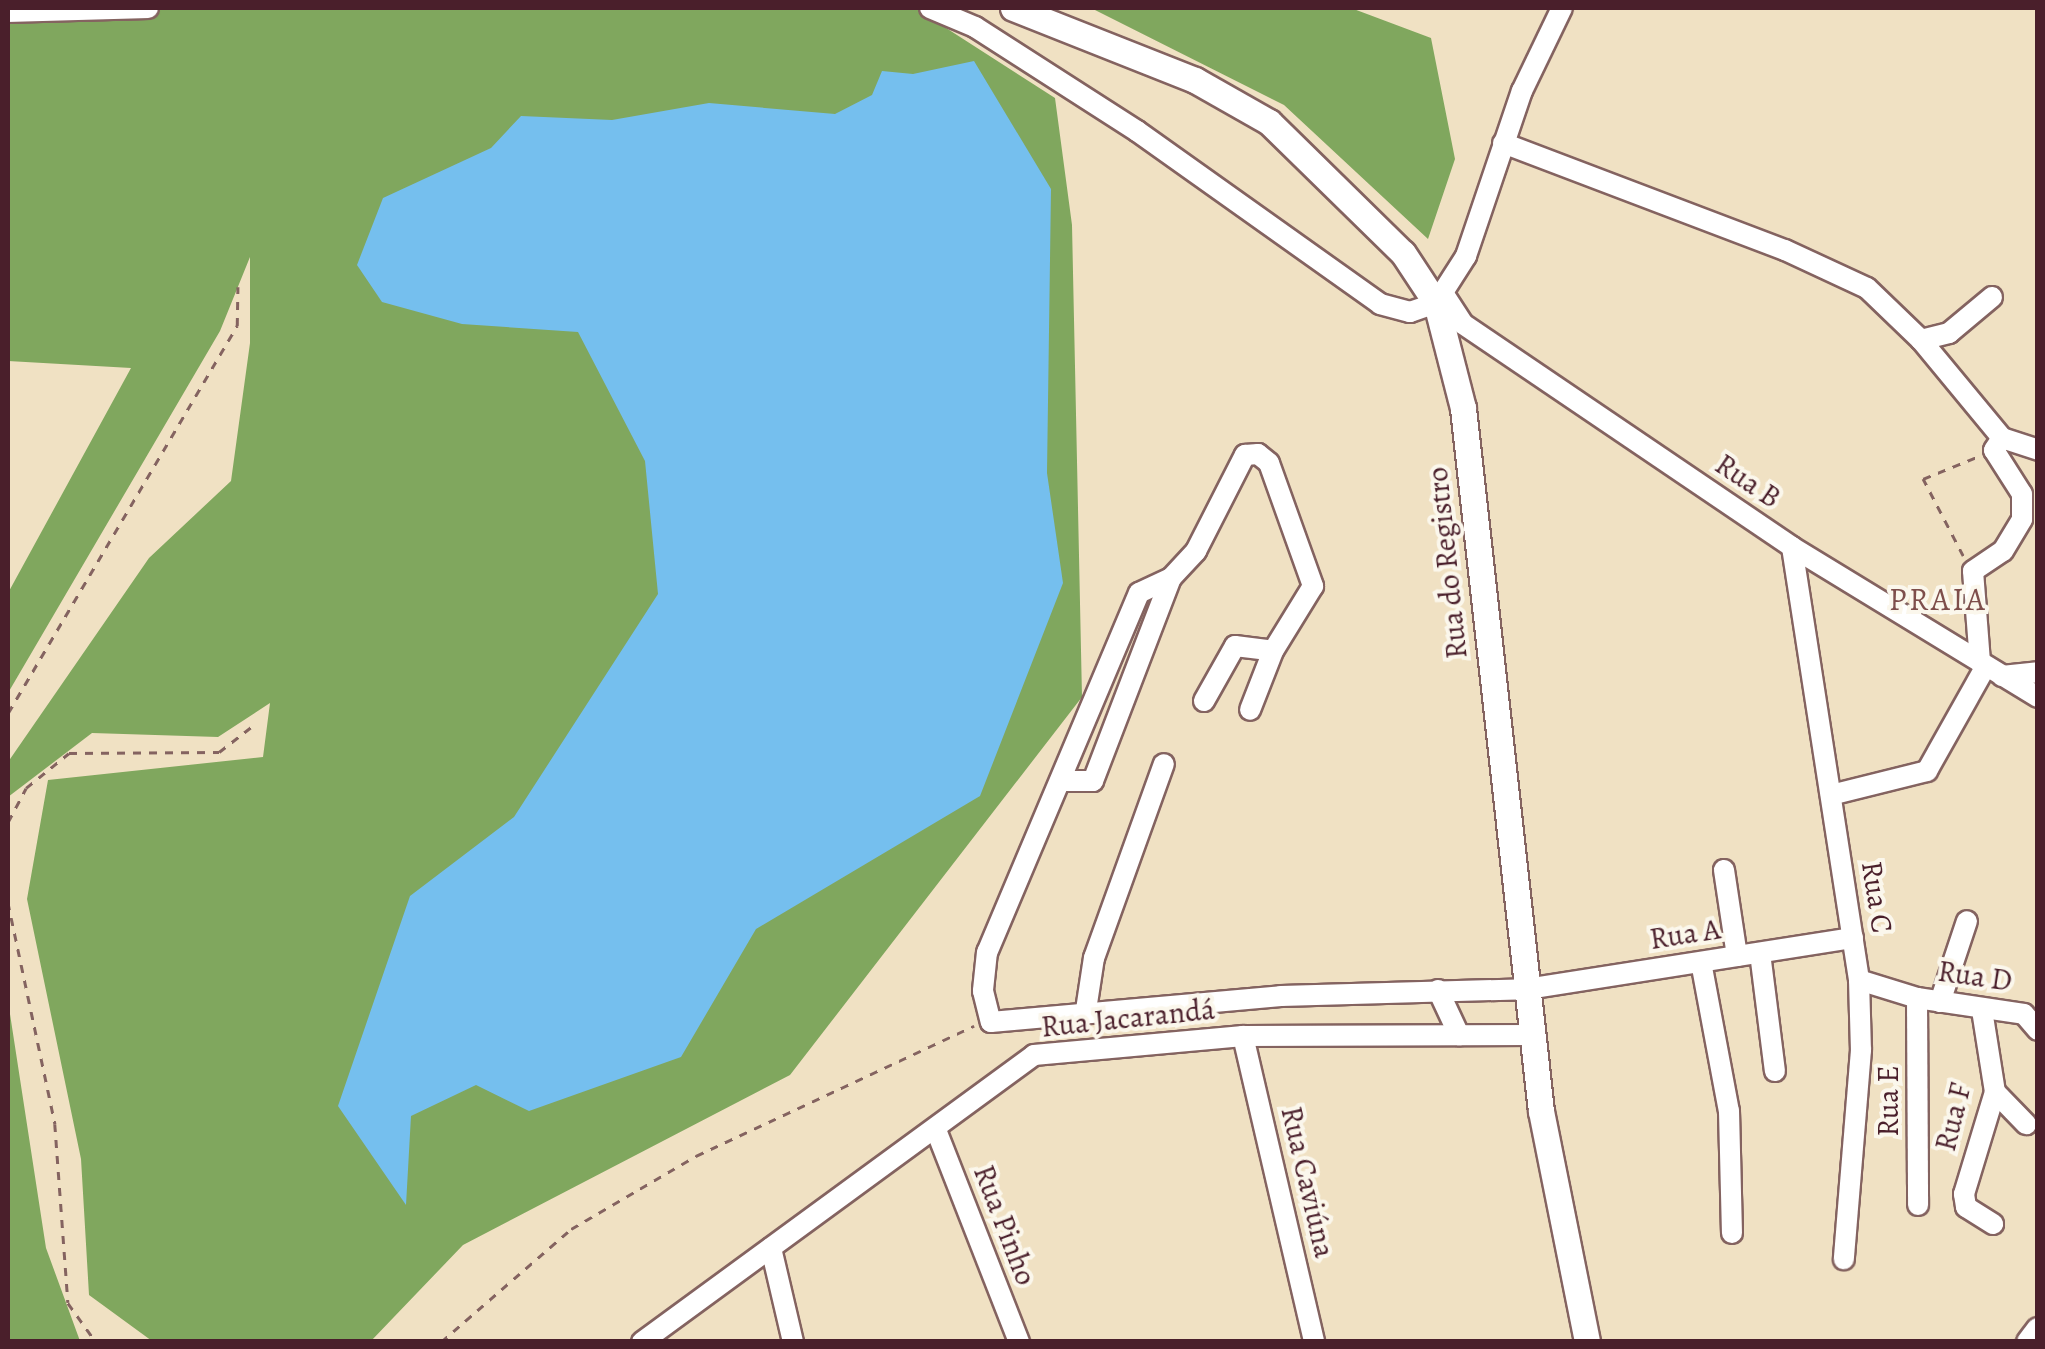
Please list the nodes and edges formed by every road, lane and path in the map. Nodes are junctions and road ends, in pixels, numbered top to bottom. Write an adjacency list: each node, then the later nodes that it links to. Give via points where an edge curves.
1 (148, 8): 5 (street)
2 (930, 8): 9 (street, via 975,27 1137,131 1380,304 1410,312)
3 (1013, 8): 9 (main road, Rua do Registro, via 1195,80 1269,122 1403,253)
4 (1562, 8): 6 (street)
5 (8, 12)
6 (1503, 143): 9 (street, via 1466,256); 10 (street, via 1867,288)
7 (238, 287): 22 (path, via 238,326)
8 (1992, 297): 10 (street, via 1949,333)
9 (1439, 298): 13 (street, Rua B, via 1463,324); 36 (main road, Rua do Registro, via 1463,408)
10 (1921, 340): 11 (street)
11 (1998, 444): 12 (street); 14 (street, via 2022,494 2022,518 2003,551); 14 (path, via 1924,480)
12 (2038, 450)
13 (1792, 548): 17 (street, Rua B); 26 (street, Rua C)
14 (1973, 571): 17 (street)
15 (1171, 578): 16 (street, via 1196,550 1244,455 1258,454 1269,463 1313,586); 25 (street, via 1139,593); 25 (street, via 1093,780)
16 (1273, 651): 20 (street, via 1235,646); 21 (street)
17 (1989, 668): 18 (street); 19 (street, Rua B); 26 (street, via 1927,771)
18 (2038, 672)
19 (2038, 697)
20 (1204, 701)
21 (1250, 710)
22 (8, 713)
23 (254, 724): 27 (path, via 219,752 69,754 26,788)
24 (1164, 764): 40 (street, via 1094,958)
25 (1062, 781): 42 (street, via 987,952 983,991)
26 (1831, 795): 31 (street, Rua C)
27 (8, 822)
28 (1724, 870): 33 (street)
29 (8, 902): 57 (path, via 54,1124 68,1303)
30 (1966, 921): 39 (street)
31 (1853, 938): 32 (street, Rua A); 35 (street, Rua C)
32 (1760, 952): 33 (street, Rua A); 47 (street)
33 (1738, 956): 34 (street, Rua A)
34 (1701, 962): 36 (street, Rua A); 53 (street, via 1730,1111)
35 (1859, 980): 38 (street, Rua D); 55 (street, Rua C, via 1862,1050)
36 (1527, 989): 37 (street, Rua A); 44 (main road, Rua do Registro)
37 (1438, 990): 40 (street, Rua A); 45 (street)
38 (1917, 998): 39 (street, Rua D); 51 (street, Rua E)
39 (1940, 1002): 41 (street, Rua D)
40 (1086, 1010): 42 (street, Rua A)
41 (1982, 1010): 43 (street, Rua D); 48 (street, Rua F)
42 (991, 1022): 58 (path, via 958,1030 696,1156 571,1229)
43 (2031, 1022)
44 (1532, 1034): 45 (street, Rua Jacarandá); 63 (main road, Rua do Registro)
45 (1459, 1035): 46 (street, Rua Jacarandá)
46 (1243, 1036): 50 (street, Rua Jacarandá, via 1034,1054); 62 (street, Rua Caviúna)
47 (1775, 1071)
48 (1994, 1092): 49 (street); 52 (street, Rua F, via 1964,1194 1966,1207)
49 (2026, 1124)
50 (936, 1130): 54 (street, Rua Jacarandá); 61 (street, Rua Pinho)
51 (1918, 1204)
52 (1993, 1224)
53 (1732, 1232)
54 (771, 1248): 59 (street, Rua Jacarandá); 60 (street)
55 (1844, 1259)
56 (2038, 1330): 64 (main road)
57 (96, 1342)
58 (441, 1342)
59 (642, 1342)
60 (793, 1342)
61 (1018, 1342)
62 (1314, 1342)
63 (1587, 1342)
64 (2028, 1342)

